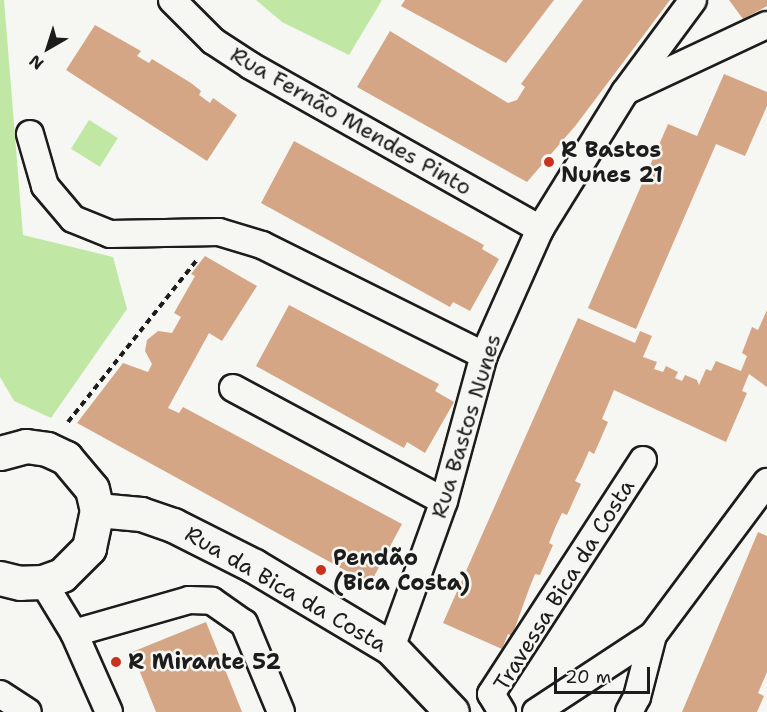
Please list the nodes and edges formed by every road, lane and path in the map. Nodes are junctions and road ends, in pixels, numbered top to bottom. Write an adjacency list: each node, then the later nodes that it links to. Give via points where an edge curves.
1 (172, 0): 6 (street, Rua Fernão Mendes Pinto, via 213,41 251,66)
2 (693, 0): 4 (street, Rua Bastos Nunes)
3 (767, 25): 4 (street)
4 (625, 92): 6 (street, Rua Bastos Nunes)
5 (30, 134): 7 (street, via 45,186 73,219 110,234)
6 (540, 229): 8 (street, Rua Bastos Nunes)
7 (219, 232): 8 (street, via 262,245); 10 (path)
8 (484, 355): 13 (street, Rua Bastos Nunes)
9 (234, 388): 13 (street)
10 (18, 445): 14 (street, via 81,472 92,489)
11 (643, 460): 27 (street, Travessa Bica da Costa, via 491,694)
12 (767, 482): 18 (street)
13 (444, 501): 19 (street, Rua Bastos Nunes)
14 (97, 510): 16 (street, via 89,548 62,575); 19 (street, Rua da Bica da Costa, via 141,514 173,525 254,566)
15 (0, 578): 16 (street, via 20,583)
16 (43, 582): 17 (street)
17 (74, 633): 24 (street); 25 (street, via 189,600 212,601 244,623)
18 (653, 635): 20 (street); 22 (street)
19 (391, 648): 26 (street, Rua da Bica da Costa)
20 (611, 664): 22 (street, via 626,669); 28 (street)
21 (0, 694): 23 (street)
22 (633, 704)
23 (28, 712)
24 (109, 712)
25 (281, 712)
26 (452, 712)
27 (501, 712)
28 (536, 712)

